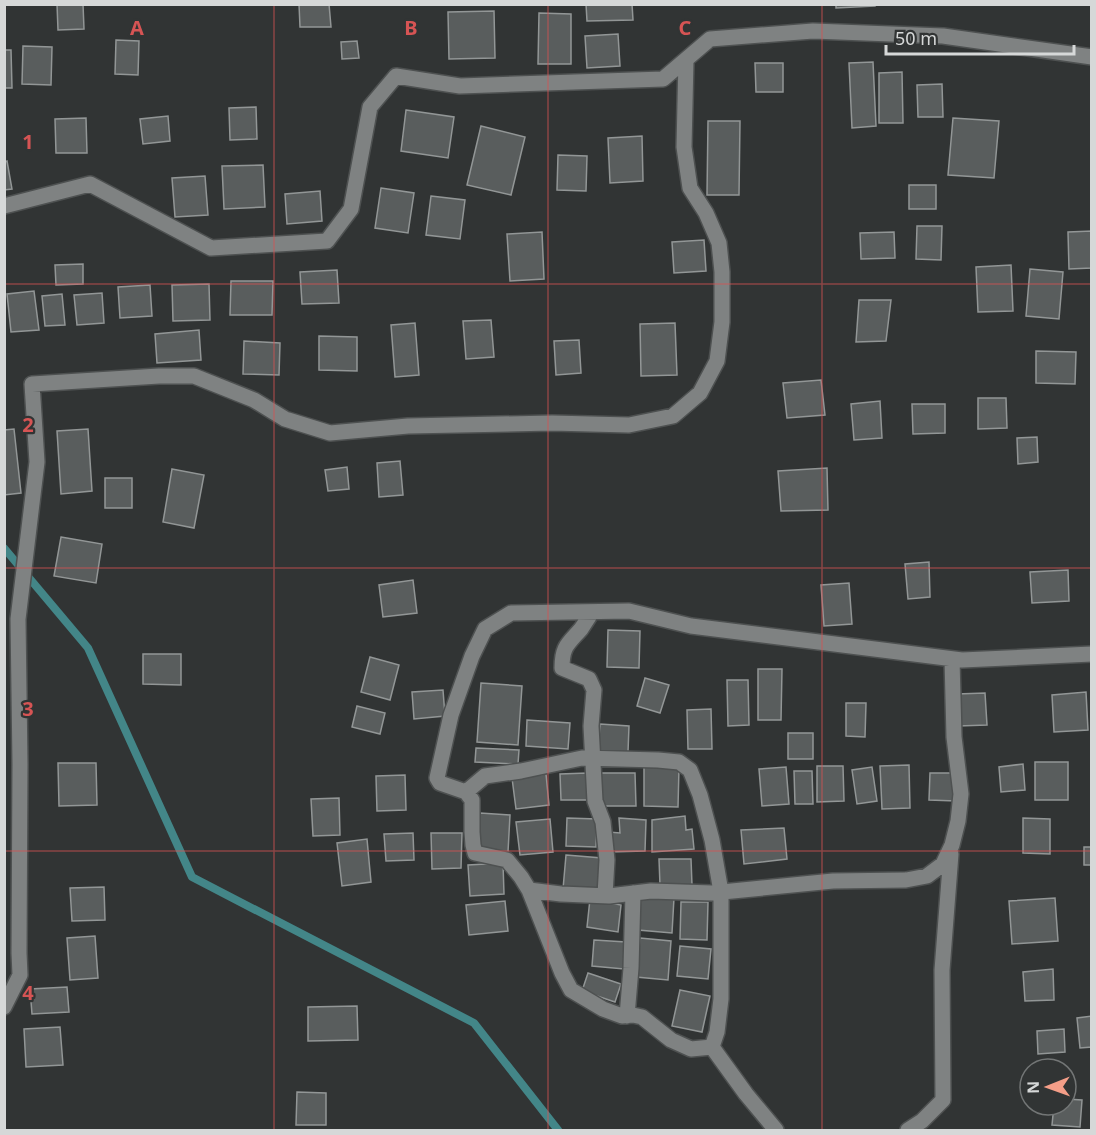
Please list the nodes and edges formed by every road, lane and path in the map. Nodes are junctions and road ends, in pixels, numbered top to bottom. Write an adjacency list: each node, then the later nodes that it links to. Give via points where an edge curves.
1 (1092, 57): 2 (street, via 943,36 813,31 710,39)
2 (686, 60): 3 (street, via 663,79 460,86 396,76 370,107 351,209 327,241 211,248 90,184); 14 (street, via 684,147 690,188 719,243 722,322 717,361 700,393 673,416 629,425 408,426 330,434 285,419 254,400 194,376 32,384 37,462 18,619 20,975)
3 (4, 206)
4 (592, 612): 6 (street, via 629,611 691,626); 7 (street, via 567,642 562,668 589,680 594,690); 8 (street, via 511,613 485,629 451,715 437,778 440,783)
5 (1092, 654): 6 (street)
6 (952, 659): 9 (street, via 954,737 961,794)
7 (592, 759): 8 (street, via 485,776); 11 (street, via 679,762 690,770 712,840); 13 (street, via 595,801 603,822 607,860)
8 (466, 792): 10 (street, via 472,800 475,853 507,860)
9 (952, 845): 11 (street, via 943,864 927,876 906,880 832,880); 18 (street, via 942,970 943,1100)
10 (529, 890): 13 (street); 15 (street, via 571,990 603,1009)
11 (721, 892): 12 (street); 16 (street, via 721,999)
12 (633, 893): 13 (street); 15 (street)
13 (605, 895)
14 (4, 1006)
15 (627, 1016): 16 (street, via 642,1017 671,1040 691,1049)
16 (712, 1047): 17 (street)
17 (777, 1131)
18 (908, 1131)

